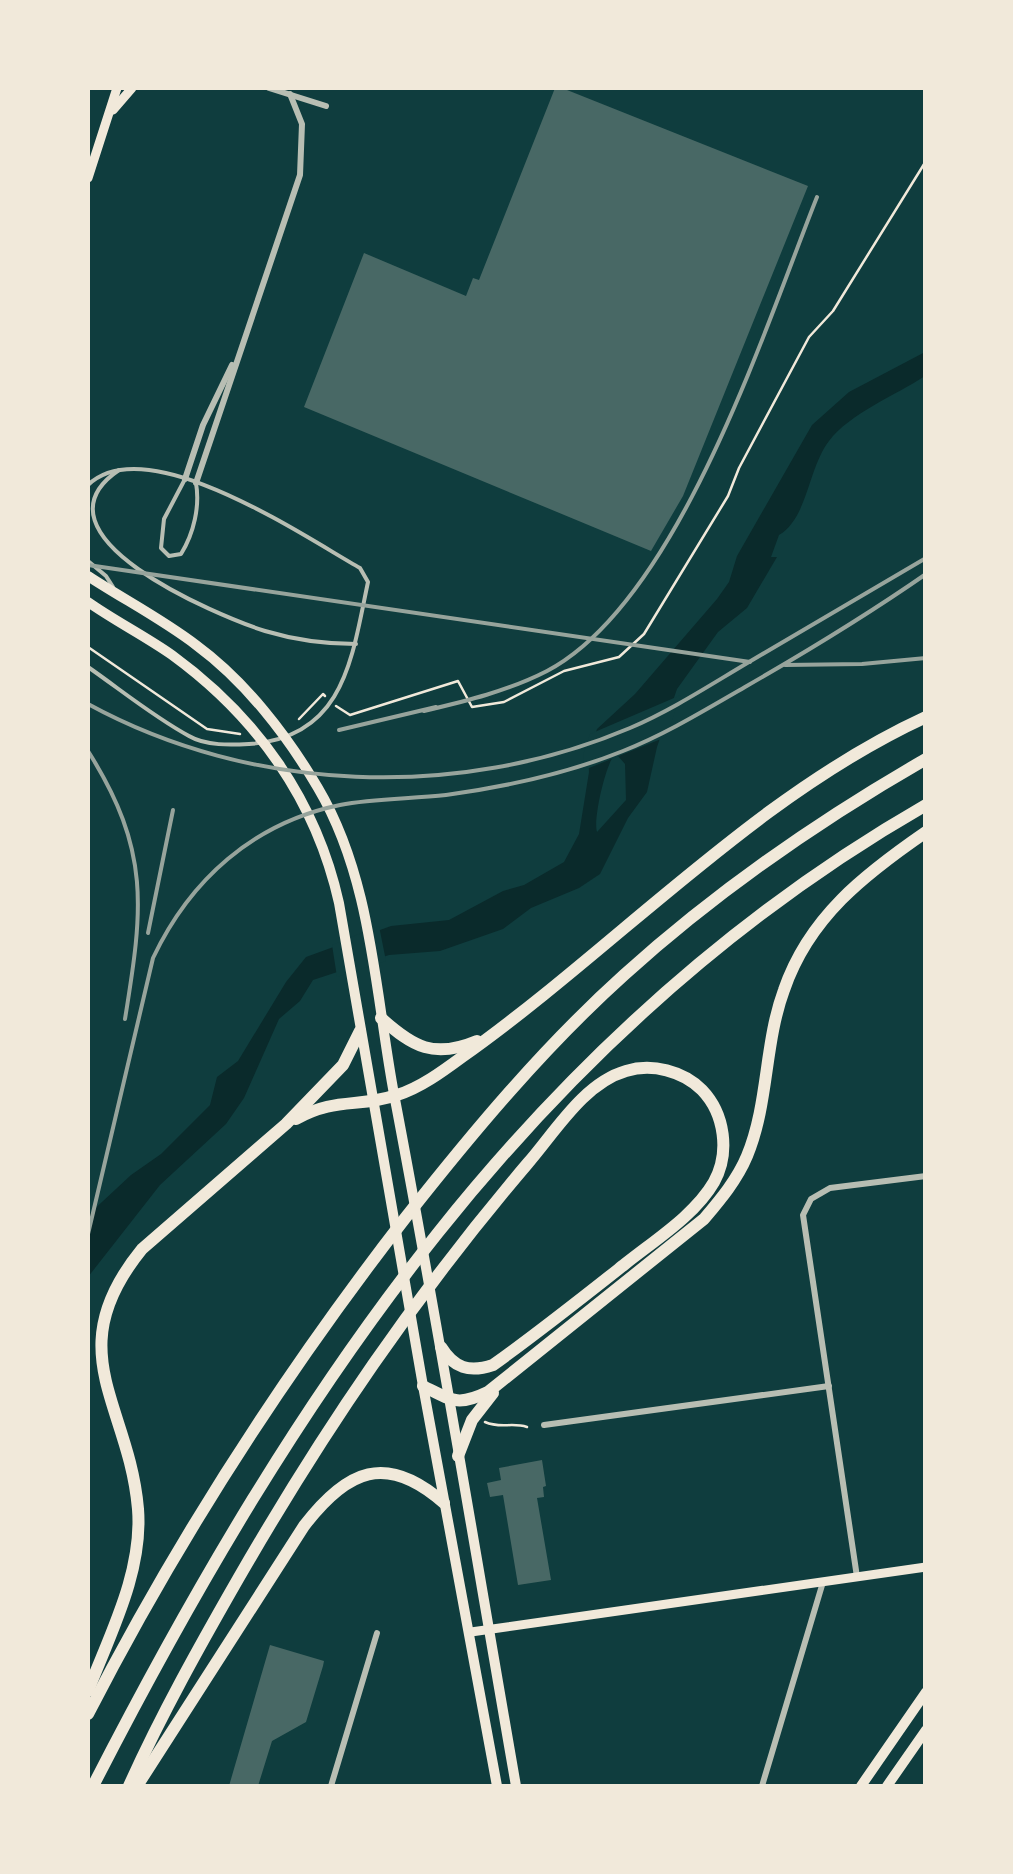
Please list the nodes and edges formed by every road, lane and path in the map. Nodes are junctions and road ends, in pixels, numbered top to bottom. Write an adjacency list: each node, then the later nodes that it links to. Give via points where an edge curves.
1 (117, 88): 6 (main road)
2 (132, 88): 6 (main road)
3 (269, 88): 4 (street)
4 (290, 94): 5 (street); 9 (street, via 302,124 300,175)
5 (326, 106)
6 (108, 116): 8 (main road)
7 (926, 161): 22 (path, via 833,311 809,336 728,496 644,634 619,657 564,671 504,702 472,708 458,681 350,715)
8 (88, 178)
9 (246, 338): 11 (street); 12 (street)
10 (123, 468): 11 (lane); 13 (lane); 18 (lane, via 99,489 94,509 102,539 114,552 196,603 260,629)
11 (185, 479): 12 (lane); 12 (lane, via 161,531 161,548 170,556 181,554 192,533)
12 (196, 483): 18 (lane, via 248,504 360,568 368,582)
13 (88, 485)
14 (88, 561): 16 (lane)
15 (88, 576): 16 (main road)
16 (118, 595): 29 (main road, via 200,647 268,716 318,787 346,851)
17 (88, 602): 25 (main road, via 207,683)
18 (356, 644): 20 (lane, via 332,703 298,732 270,743 190,737)
19 (88, 647): 25 (path, via 206,729 236,735)
20 (88, 667)
21 (322, 694): 24 (path)
22 (339, 709)
23 (926, 717): 31 (highway, via 808,784)
24 (297, 722)
25 (251, 728): 30 (main road, via 298,792 327,856)
26 (926, 760): 54 (highway, via 807,832 700,911 588,1009 501,1102 298,1364 179,1548)
27 (926, 805): 56 (highway, via 791,890 678,980 573,1077 473,1187 288,1443)
28 (926, 832): 37 (highway, via 849,889 798,956 777,1010 753,1139 718,1203)
29 (382, 1018): 31 (highway, via 428,1049 457,1048); 32 (main road)
30 (360, 1030): 33 (main road); 34 (highway, via 343,1065)
31 (493, 1034): 32 (highway)
32 (395, 1096): 33 (highway); 36 (main road)
33 (372, 1100): 34 (highway, via 328,1104); 38 (main road)
34 (286, 1124): 52 (highway, via 142,1250 110,1298 100,1349 103,1376 132,1479 138,1537 133,1570)
35 (926, 1176): 39 (street, via 830,1188 803,1215)
36 (440, 1347): 40 (main road); 57 (highway, via 468,1370 493,1364 700,1202 715,1180 724,1144 718,1113 700,1088 648,1068 604,1081 479,1221 304,1465)
37 (500, 1385): 40 (highway, via 466,1402); 44 (highway, via 472,1420)
38 (423, 1386): 40 (highway); 45 (main road)
39 (829, 1386): 42 (street); 47 (street)
40 (449, 1399): 44 (main road)
41 (480, 1424): 43 (path)
42 (544, 1426)
43 (527, 1427)
44 (458, 1456): 49 (main road)
45 (444, 1502): 50 (main road); 58 (highway, via 406,1476 381,1472 333,1492 304,1526)
46 (926, 1568): 47 (main road)
47 (857, 1577): 48 (main road)
48 (823, 1582): 49 (main road); 62 (street)
49 (489, 1630): 50 (main road); 61 (main road)
50 (470, 1632): 60 (main road)
51 (377, 1633): 59 (street)
52 (88, 1691)
53 (926, 1692): 63 (main road)
54 (88, 1714)
55 (926, 1730): 64 (main road)
56 (93, 1786)
57 (129, 1786)
58 (137, 1786)
59 (331, 1786)
60 (497, 1786)
61 (516, 1786)
62 (762, 1786)
63 (861, 1786)
64 (887, 1786)

